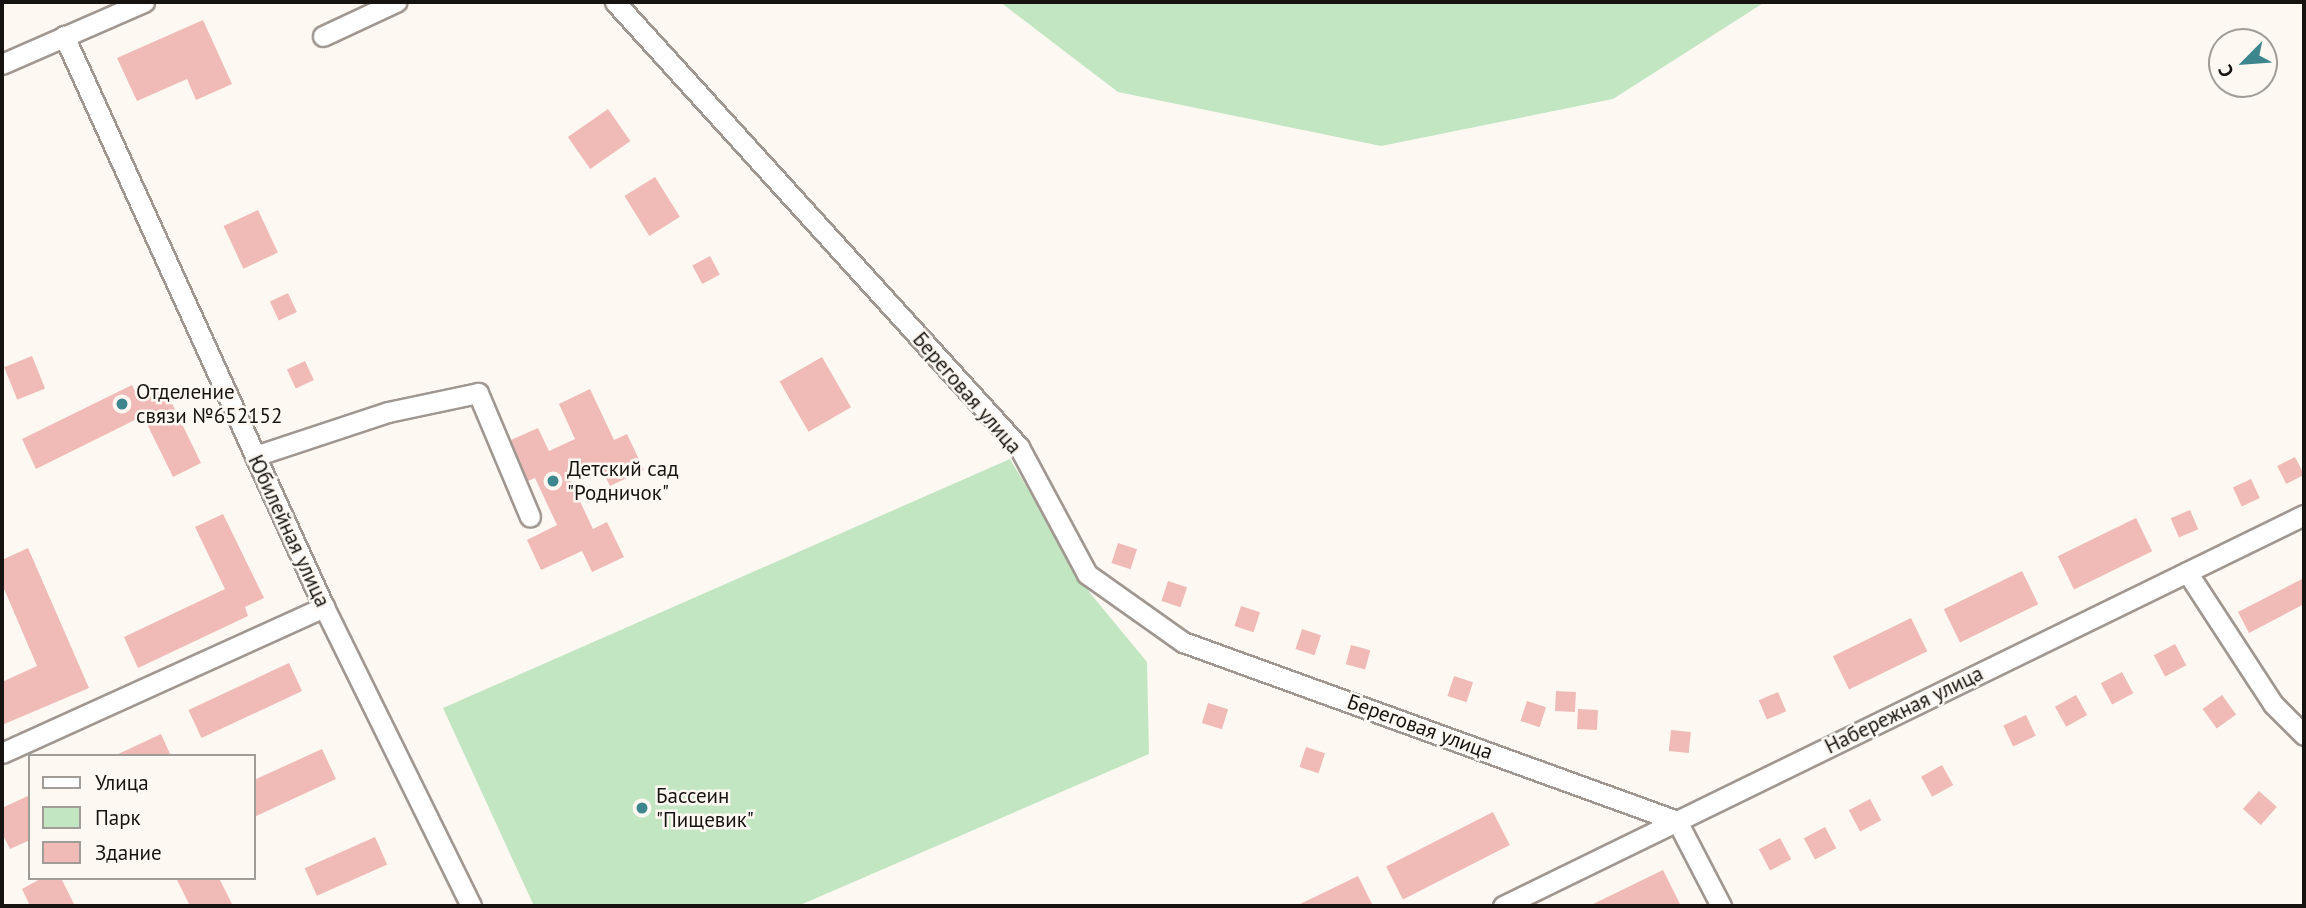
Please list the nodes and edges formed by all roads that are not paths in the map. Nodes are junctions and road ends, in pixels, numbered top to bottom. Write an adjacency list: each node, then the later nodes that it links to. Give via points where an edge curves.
1 (144, 2): 4 (street)
2 (396, 2): 5 (street)
3 (615, 2): 14 (street, Береговая улица, via 1019,447 1087,574 1183,642)
4 (64, 36): 6 (street); 7 (street, Юбилейная улица)
5 (323, 36)
6 (2, 64)
7 (255, 456): 9 (street, via 388,412 478,393); 11 (street, Юбилейная улица)
8 (2304, 514): 10 (street, Набережная улица)
9 (530, 517)
10 (2187, 572): 12 (street, via 2273,704); 14 (street, Набережная улица)
11 (324, 607): 13 (street); 15 (street, Юбилейная улица)
12 (2304, 735)
13 (2, 754)
14 (1678, 821): 16 (street, Набережная улица); 17 (street)
15 (471, 906)
16 (1503, 906)
17 (1721, 906)

